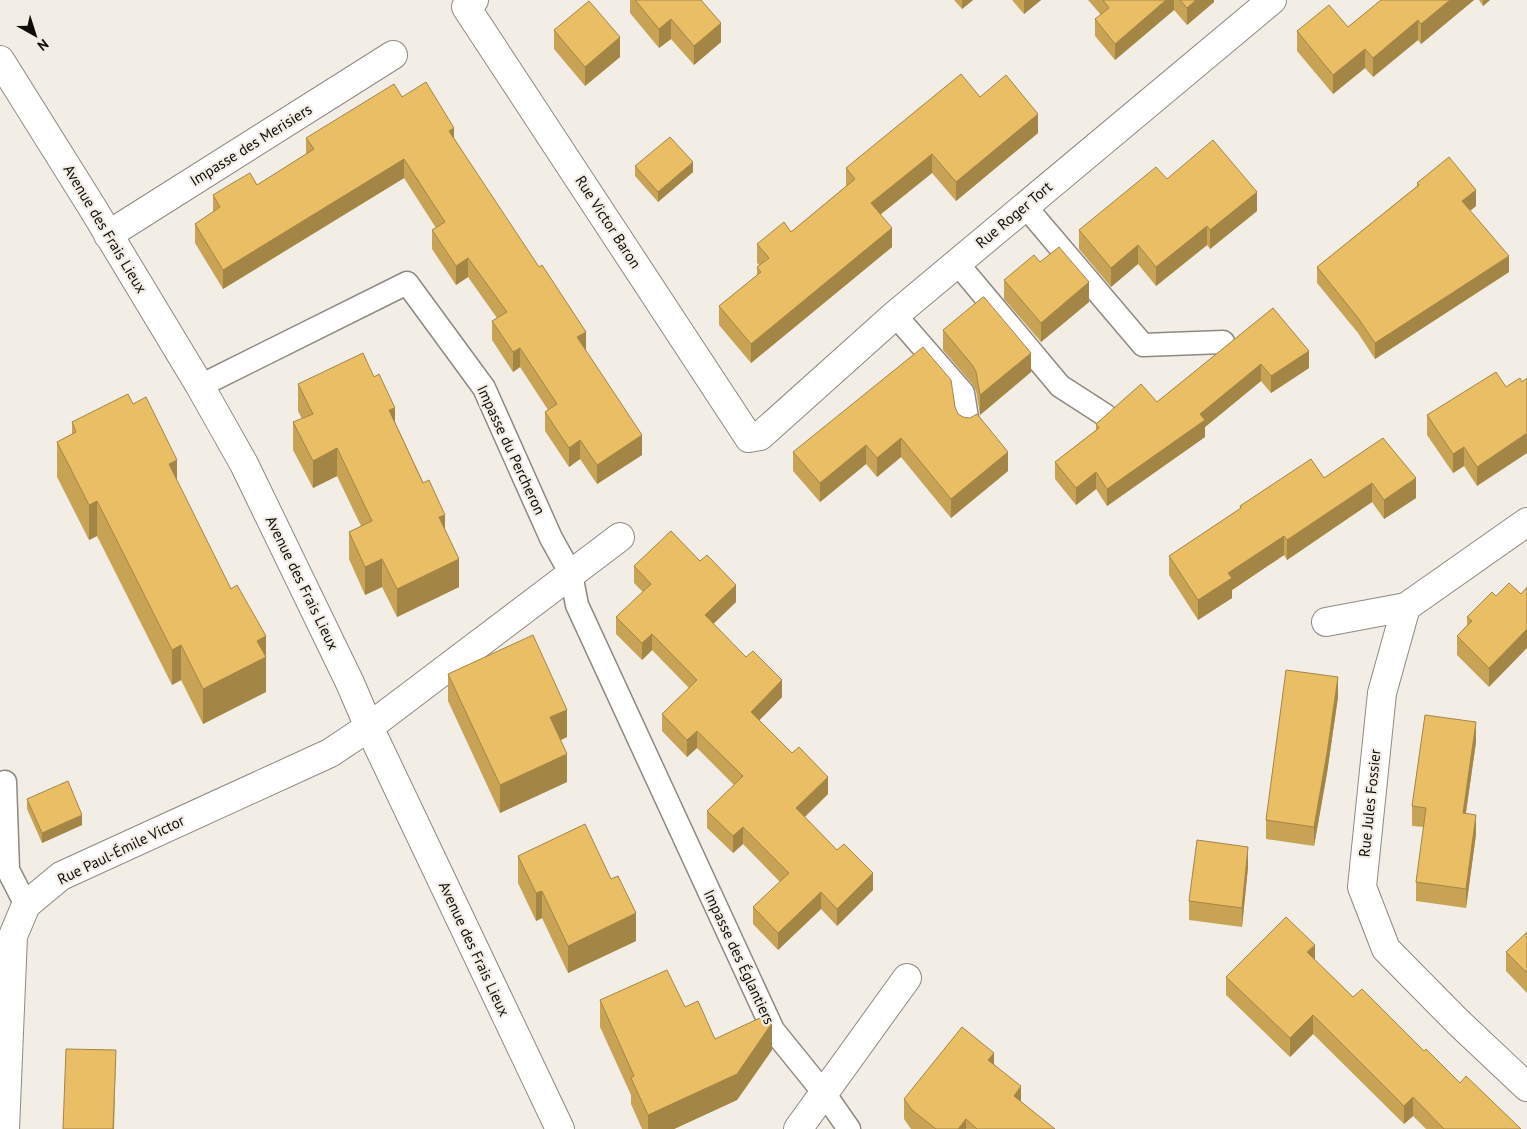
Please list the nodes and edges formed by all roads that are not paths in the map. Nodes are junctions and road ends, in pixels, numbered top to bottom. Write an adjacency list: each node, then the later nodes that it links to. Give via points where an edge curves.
1 (474, 0): 13 (street, Rue Victor Baron, via 466,7 749,438)
2 (1272, 0): 5 (street, Rue Roger Tort)
3 (393, 56): 6 (street, Impasse des Merisiers)
4 (0, 60): 6 (street, Avenue des Frais Lieux)
5 (1025, 206): 7 (street, Rue Roger Tort); 9 (lane, via 1143,345)
6 (108, 235): 10 (street, Avenue des Frais Lieux)
7 (957, 263): 8 (street, Rue Roger Tort); 11 (lane, via 1060,386)
8 (895, 314): 12 (lane, via 963,393); 13 (street, Rue Roger Tort)
9 (1223, 342)
10 (200, 386): 16 (lane, Impasse du Percheron, via 407,283 484,388 550,538); 19 (street, Avenue des Frais Lieux, via 244,464)
11 (1105, 415)
12 (968, 424)
13 (760, 436)
14 (1527, 522): 17 (street)
15 (620, 537): 16 (street)
16 (571, 574): 19 (street); 21 (lane, Impasse du Percheron, via 577,605)
17 (1406, 607): 18 (street); 25 (street, Rue Jules Fossier, via 1382,693 1362,887 1386,949)
18 (1326, 622)
19 (369, 728): 23 (street, Rue Paul-Émile Victor, via 330,753 61,876); 28 (street, Avenue des Frais Lieux)
20 (5, 782): 22 (lane)
21 (672, 811): 26 (lane, Impasse des Églantiers, via 773,1030)
22 (4, 850): 23 (lane, via 8,870)
23 (26, 905): 27 (street, Rue Paul-Émile Victor, via 13,936)
24 (907, 978): 26 (street)
25 (1527, 1087)
26 (824, 1093): 29 (street); 30 (lane, Impasse des Églantiers)
27 (5, 1129)
28 (560, 1129)
29 (798, 1129)
30 (849, 1129)

